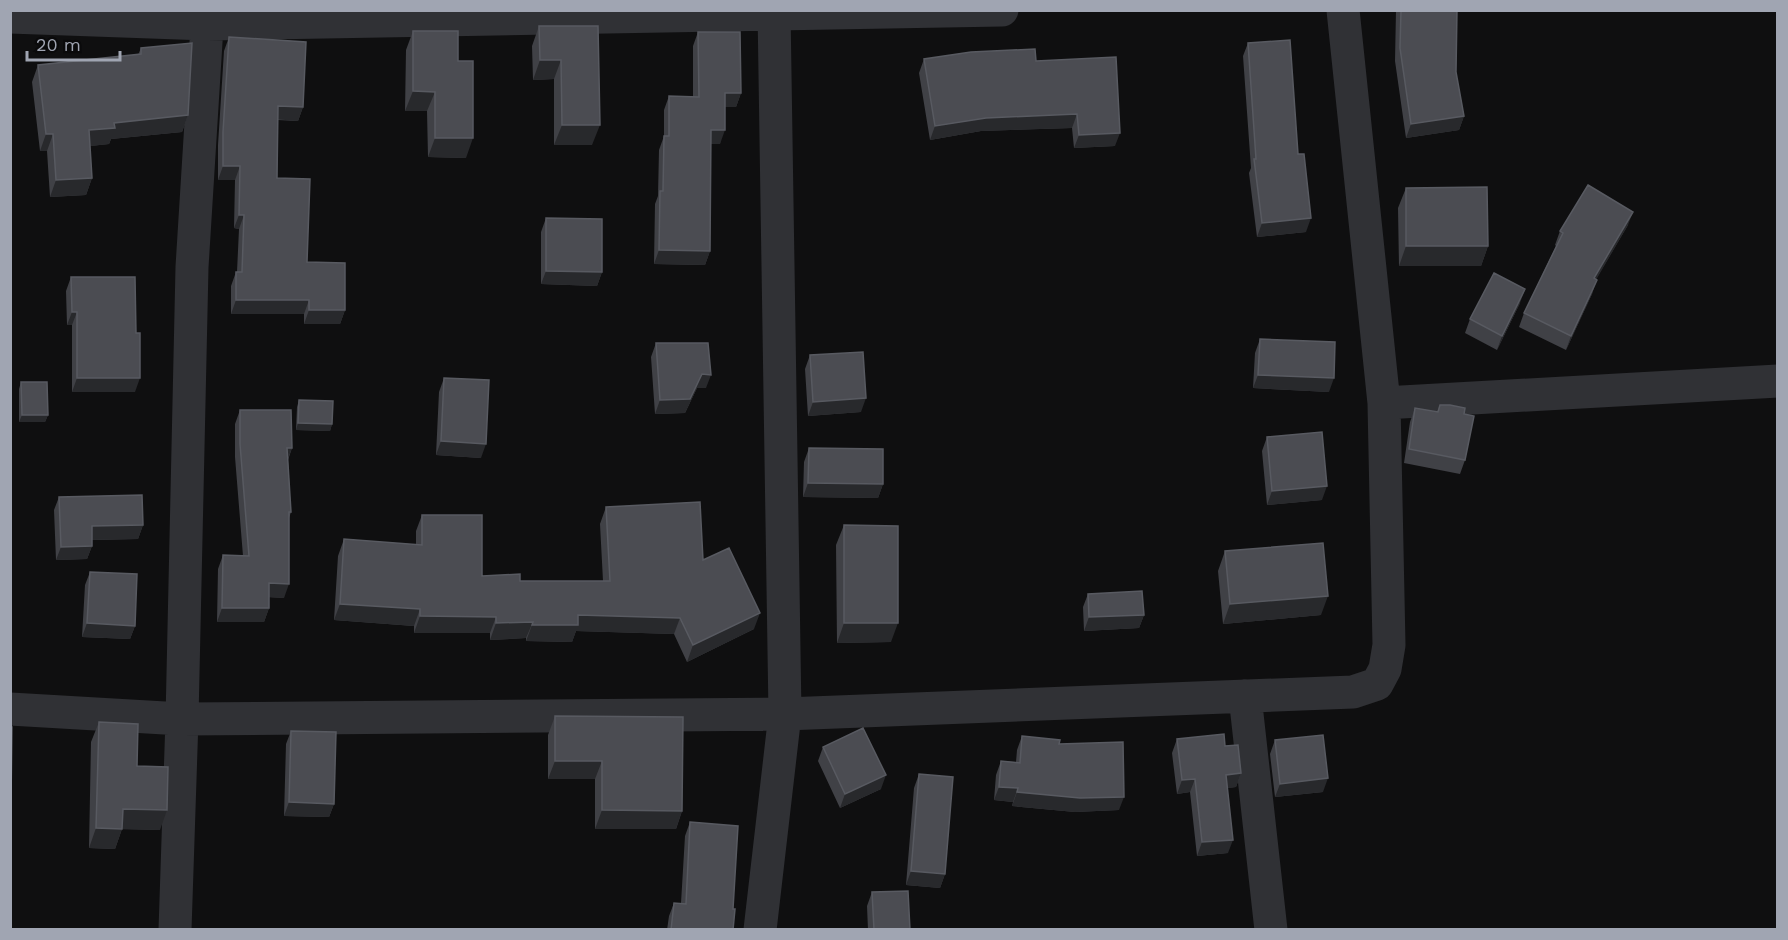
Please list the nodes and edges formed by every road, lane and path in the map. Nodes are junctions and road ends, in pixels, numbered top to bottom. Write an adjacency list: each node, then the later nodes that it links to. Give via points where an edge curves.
1 (1002, 10): 3 (street)
2 (1343, 10): 7 (street)
3 (774, 13): 5 (street); 10 (street)
4 (10, 17): 5 (street)
5 (208, 17): 11 (street, via 192,267)
6 (1778, 381): 7 (street)
7 (1384, 403): 8 (street, via 1389,645 1385,669 1377,684 1353,692)
8 (1245, 696): 10 (street); 14 (street)
9 (10, 709): 11 (street)
10 (785, 714): 11 (street); 13 (street)
11 (182, 719): 12 (street)
12 (175, 930)
13 (759, 930)
14 (1270, 930)

